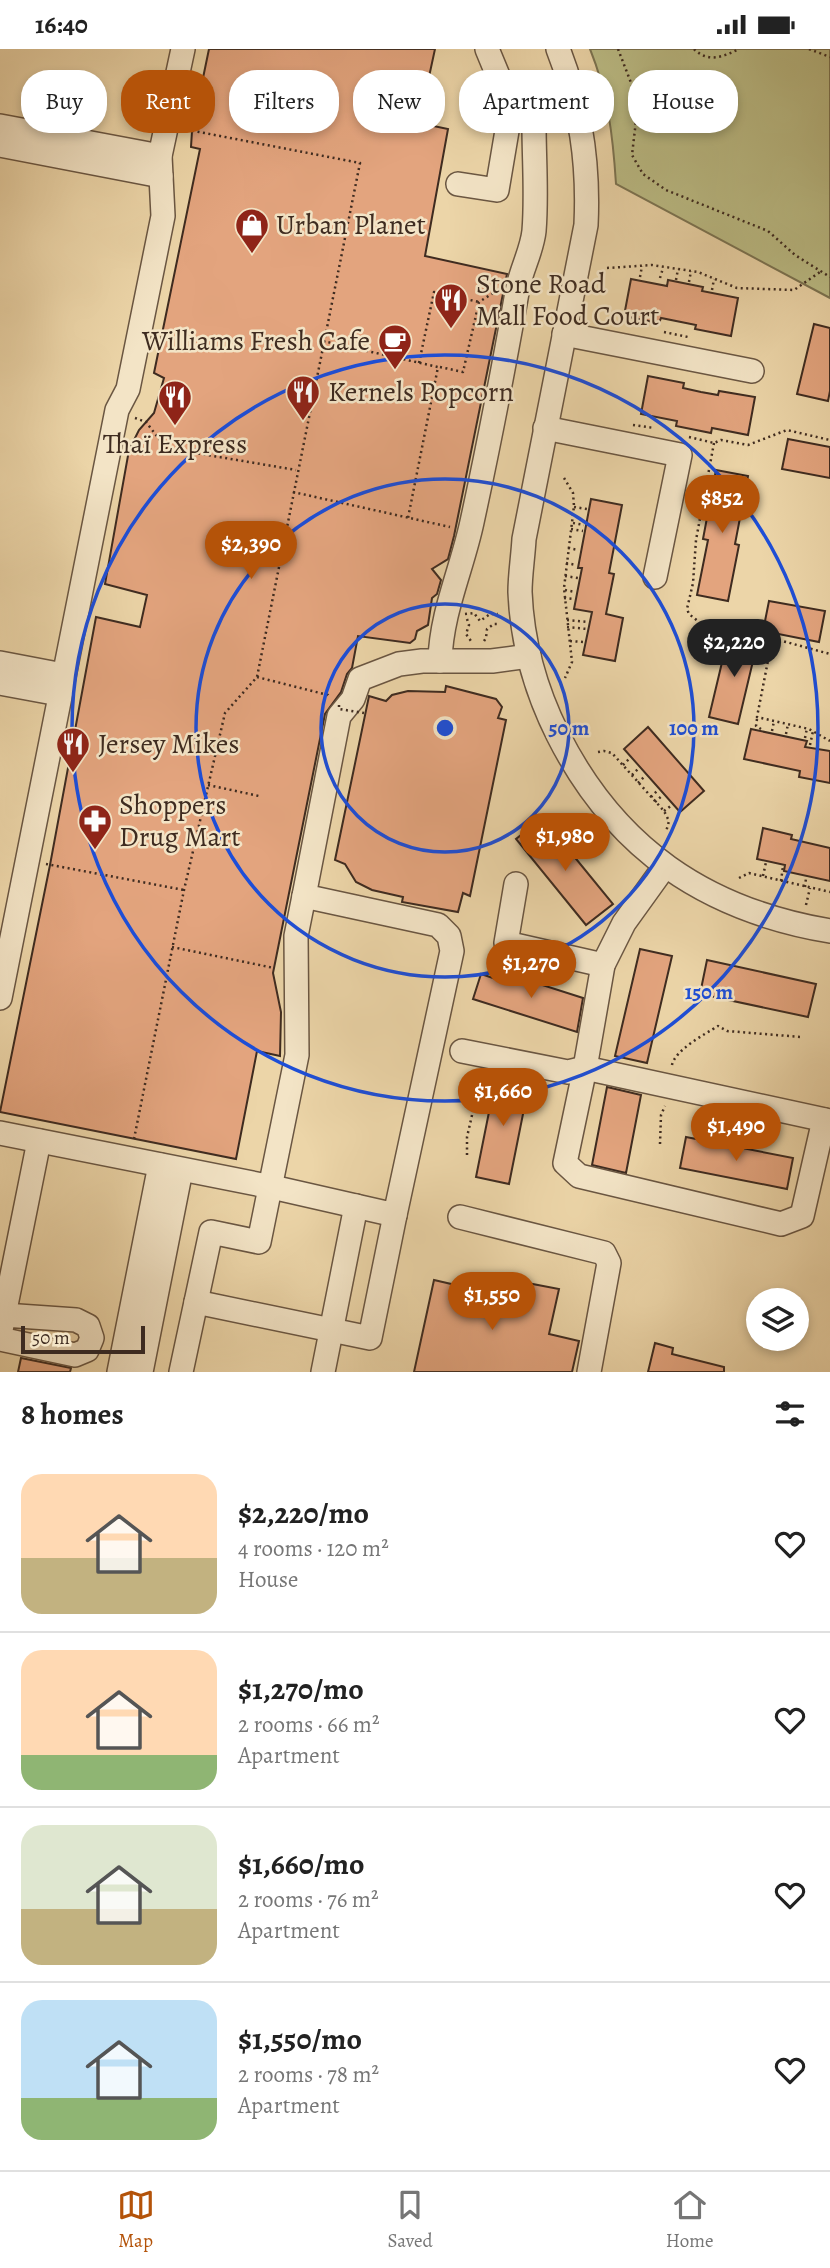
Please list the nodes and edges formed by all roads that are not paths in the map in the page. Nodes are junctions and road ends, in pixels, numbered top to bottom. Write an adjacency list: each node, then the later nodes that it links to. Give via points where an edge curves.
1 (183, 49): 11 (street)
2 (487, 49): 4 (street)
3 (558, 49): 5 (street)
4 (496, 70)
5 (565, 70)
6 (0, 126): 11 (street)
7 (507, 133): 12 (street, via 497,190)
8 (534, 133): 18 (street, via 534,233 521,272 471,529 445,616)
9 (582, 133): 13 (street, via 586,225)
10 (0, 145): 11 (street)
11 (160, 166): 21 (street, via 163,216 128,389 117,410)
12 (458, 184)
13 (564, 334): 14 (street); 15 (street)
14 (752, 371)
15 (545, 428): 16 (street, via 680,455); 17 (street, via 524,539 520,592)
16 (655, 577)
17 (529, 656): 18 (street); 22 (street, via 545,709 580,774 609,814)
18 (440, 661): 24 (street, via 399,664 360,679 353,699 336,708)
19 (0, 663): 21 (street)
20 (0, 683): 21 (street)
21 (61, 685): 27 (street)
22 (665, 866): 25 (street, via 743,908); 26 (street, via 624,923)
23 (516, 884): 26 (street, via 506,943)
24 (304, 896): 34 (street, via 296,936 297,1055); 36 (street, via 440,917 449,936 452,951)
25 (830, 931)
26 (603, 965): 29 (street)
27 (0, 998)
28 (462, 1051): 29 (street, via 568,1072)
29 (585, 1067): 30 (street); 30 (street, via 565,1163 579,1175 781,1224 802,1216)
30 (827, 1121)
31 (0, 1133): 32 (street)
32 (39, 1141): 33 (street); 39 (street)
33 (171, 1168): 34 (street); 41 (street); 42 (street)
34 (272, 1187): 35 (street); 38 (street, via 260,1242 211,1232)
35 (356, 1206): 36 (street); 40 (street)
36 (395, 1215): 40 (street, via 370,1338)
37 (460, 1217): 45 (street, via 604,1253 608,1263)
38 (196, 1302): 40 (street); 43 (street)
39 (1, 1329)
40 (332, 1330): 44 (street)
41 (119, 1372)
42 (141, 1372)
43 (181, 1372)
44 (323, 1372)
45 (589, 1372)

